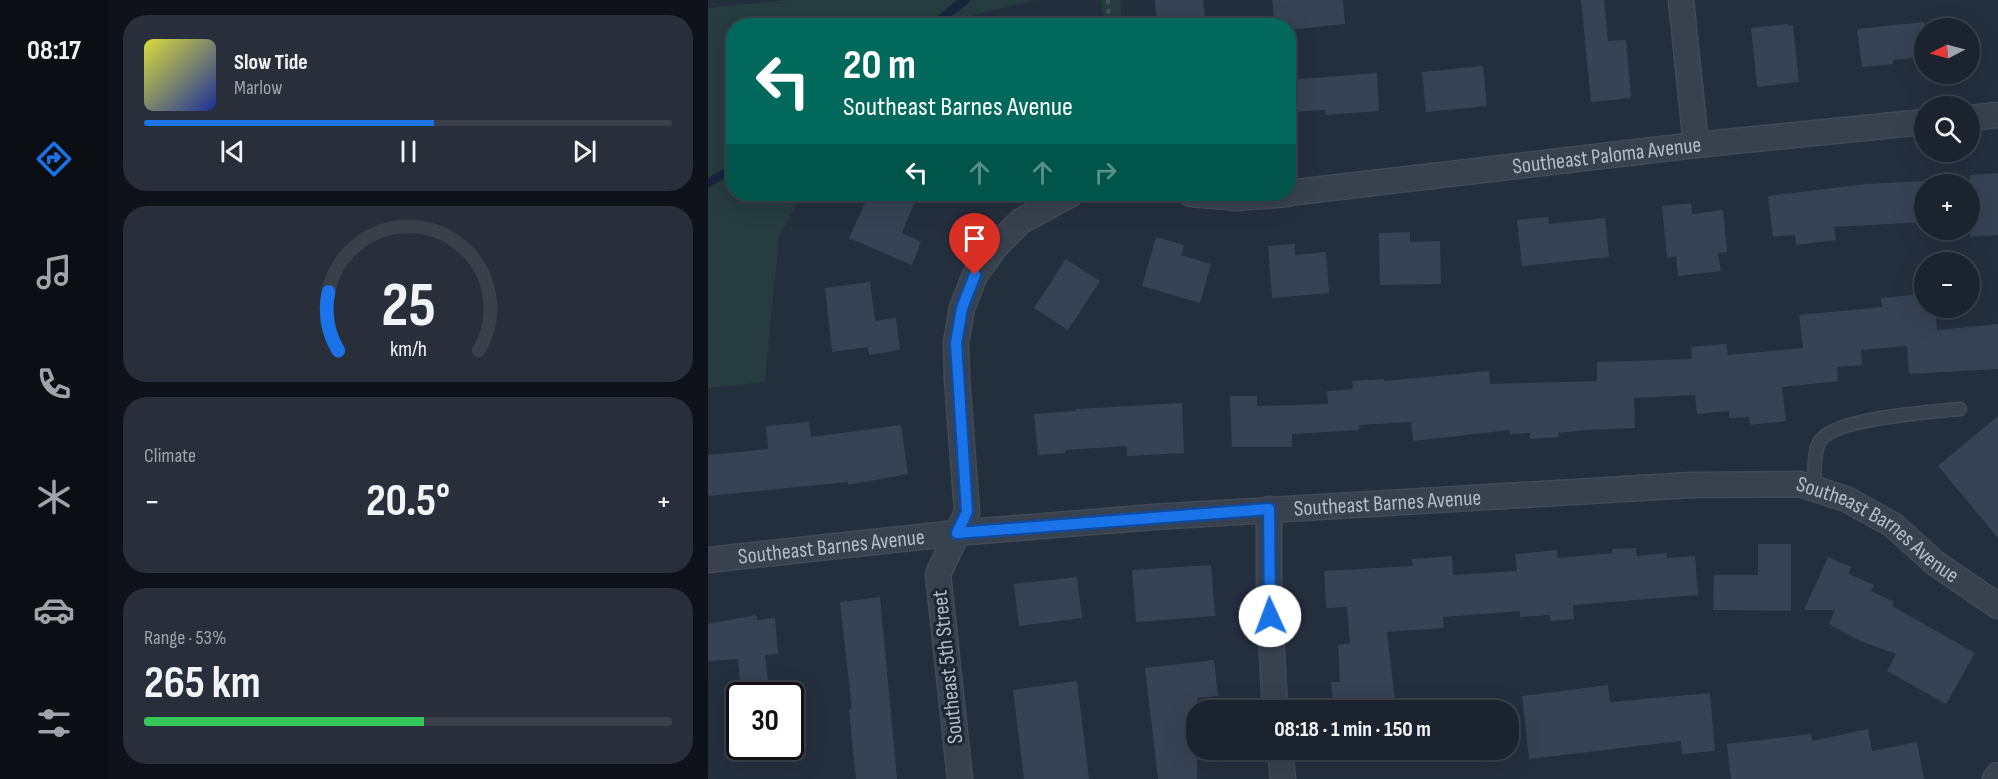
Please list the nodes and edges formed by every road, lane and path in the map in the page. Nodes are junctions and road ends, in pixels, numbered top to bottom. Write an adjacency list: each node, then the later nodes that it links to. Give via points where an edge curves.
1 (1108, 0): 3 (path)
2 (1681, 0): 7 (street)
3 (1109, 18)
4 (1998, 115): 5 (street)
5 (1980, 117)
6 (1914, 123): 7 (street, Southeast Paloma Avenue)
7 (1696, 145): 8 (street, Southeast Paloma Avenue)
8 (1296, 193)
9 (1058, 201): 13 (street, Southeast 5th Street, via 1021,221 996,246 975,275 962,308 956,343 967,512)
10 (1960, 409): 11 (lane, via 1833,428 1819,442)
11 (1814, 489): 12 (street, Southeast Barnes Avenue, via 1800,484 1771,483 1691,485); 15 (street, Southeast Barnes Avenue, via 1846,499 1893,525 1935,563)
12 (1269, 509): 13 (street, Southeast Barnes Avenue); 16 (street)
13 (957, 533): 14 (street, Southeast Barnes Avenue); 19 (street, Southeast 5th Street, via 938,574)
14 (708, 560)
15 (1998, 606)
16 (1274, 700)
17 (1281, 760): 20 (street)
18 (1998, 775): 21 (street)
19 (960, 779)
20 (1283, 779)
21 (1995, 779)

